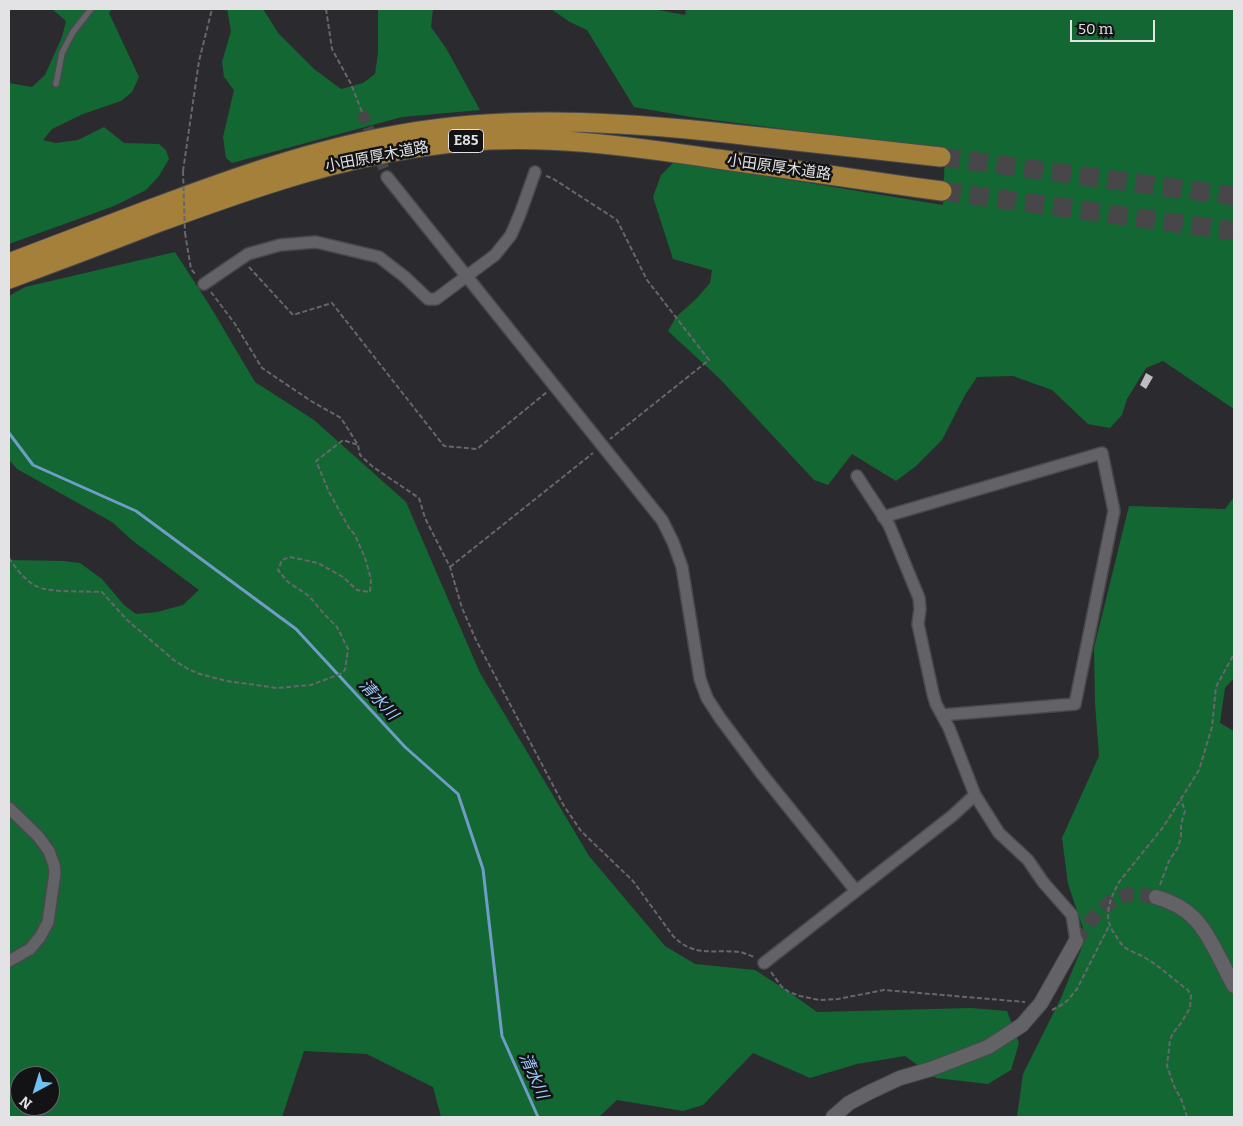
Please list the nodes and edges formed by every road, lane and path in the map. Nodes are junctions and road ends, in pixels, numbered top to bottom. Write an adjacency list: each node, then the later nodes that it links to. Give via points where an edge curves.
1 (91, 9): 4 (lane, via 73,32 62,54)
2 (212, 9): 14 (path, bridge, via 200,61 183,170 190,269)
3 (326, 9): 5 (path, via 332,49)
4 (56, 84)
5 (362, 112)
6 (941, 157): 11 (highway, 小田原厚木道路 / E85, via 695,130 596,123 510,122 462,126 344,146 270,167)
7 (535, 172): 12 (street, via 511,235 495,255); 17 (path, via 552,178 617,220 647,280 709,360)
8 (387, 177): 12 (street)
9 (942, 191): 13 (highway, 小田原厚木道路 / E85, via 611,145 512,140 464,142 403,149 338,162 205,205)
10 (242, 258): 12 (street, via 280,245 316,242 379,257 428,299 436,299); 14 (street); 15 (path, via 293,314 332,303 444,446 476,449)
11 (9, 263)
12 (467, 277): 15 (street)
13 (9, 279)
14 (204, 284): 16 (path, via 235,324 262,368 341,418)
15 (555, 386): 17 (street)
16 (358, 445): 20 (path, via 343,440 316,461 364,558 371,579 370,592 358,590 318,563 290,557 282,560 278,570 288,582 309,596 337,627 348,649 345,670 312,685 277,688 227,681 194,672 175,661 134,626 102,592 36,587 21,575); 21 (path, via 360,455 373,468 419,498 425,518)
17 (602, 446): 21 (path); 26 (street, via 662,520 673,542 682,567 700,679 707,698 761,773)
18 (857, 476): 19 (street)
19 (883, 517): 22 (street, via 919,598 918,624 933,694); 22 (street, via 1102,453 1114,511 1075,704)
20 (9, 558)
21 (450, 567): 31 (path, via 476,640 564,806 581,831 633,881 679,942 691,949 742,952)
22 (942, 715): 23 (street)
23 (975, 795): 26 (street); 29 (street, via 999,833 1028,860 1072,915)
24 (1181, 799): 27 (path, via 1185,811 1181,837)
25 (9, 808): 30 (street, via 49,851 55,873 48,922 30,949)
26 (856, 891): 31 (street)
27 (1156, 897): 32 (street, via 1168,900 1194,918)
28 (1110, 924): 34 (path, via 1077,989 1068,1000)
29 (1076, 941): 33 (street)
30 (9, 961)
31 (764, 963): 33 (path, via 789,992 820,1000 884,990)
32 (1234, 986)
33 (1041, 1003): 34 (street)
34 (1028, 1018): 35 (street, via 988,1046 900,1078 849,1103)
35 (833, 1117)

